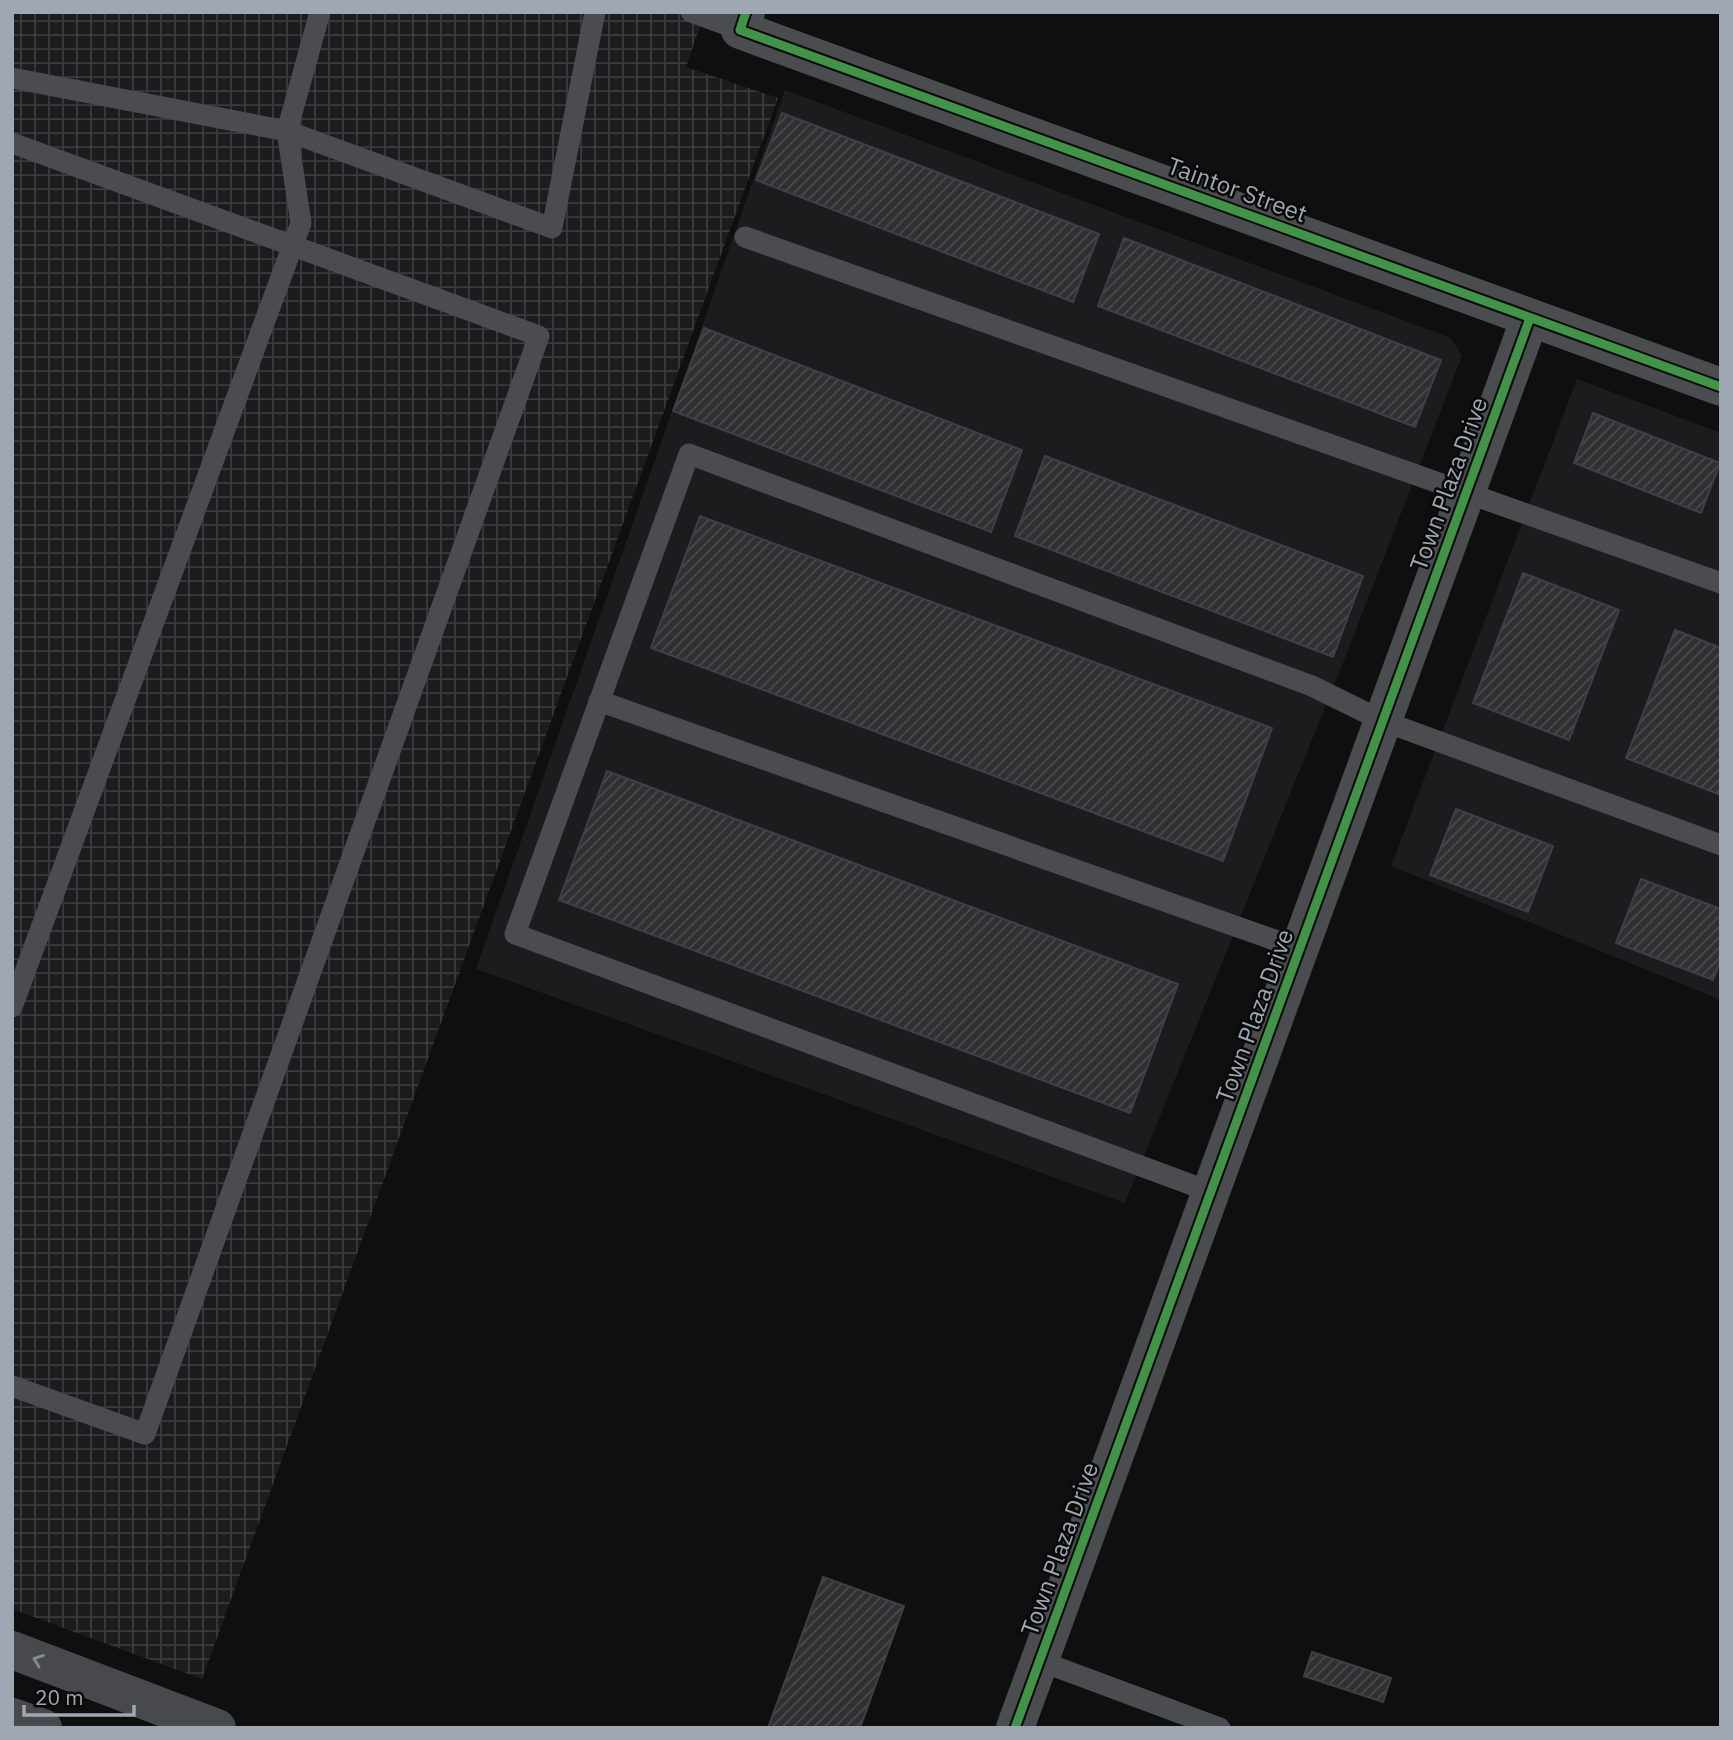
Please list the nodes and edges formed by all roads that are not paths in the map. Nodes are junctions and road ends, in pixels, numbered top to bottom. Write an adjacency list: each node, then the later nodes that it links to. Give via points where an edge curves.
1 (320, 12): 6 (lane)
2 (595, 12): 6 (lane, via 552,228)
3 (691, 12): 4 (lane)
4 (743, 21): 10 (street, Taintor Street)
5 (13, 79): 6 (lane)
6 (287, 131): 9 (lane, via 301,223)
7 (12, 143): 9 (lane)
8 (745, 237): 12 (lane)
9 (293, 246): 18 (lane); 20 (lane, via 539,336 145,1434)
10 (1530, 318): 11 (street, Taintor Street); 12 (street, Town Plaza Drive)
11 (1721, 387)
12 (1466, 492): 13 (lane); 15 (street, Town Plaza Drive)
13 (1721, 583)
14 (599, 701): 15 (lane, via 689,454 1312,686); 17 (lane); 19 (lane, via 515,934)
15 (1383, 721): 16 (lane); 17 (street, Town Plaza Drive)
16 (1721, 845)
17 (1300, 949): 19 (street, Town Plaza Drive)
18 (12, 1007)
19 (1211, 1192): 22 (street, Town Plaza Drive)
20 (12, 1385)
21 (12, 1650): 25 (main road, one-way to 21)
22 (1040, 1661): 26 (street, Town Plaza Drive); 27 (lane)
23 (12, 1717): 24 (main road)
24 (43, 1728)
25 (216, 1728)
26 (1015, 1728)
27 (1220, 1728)

